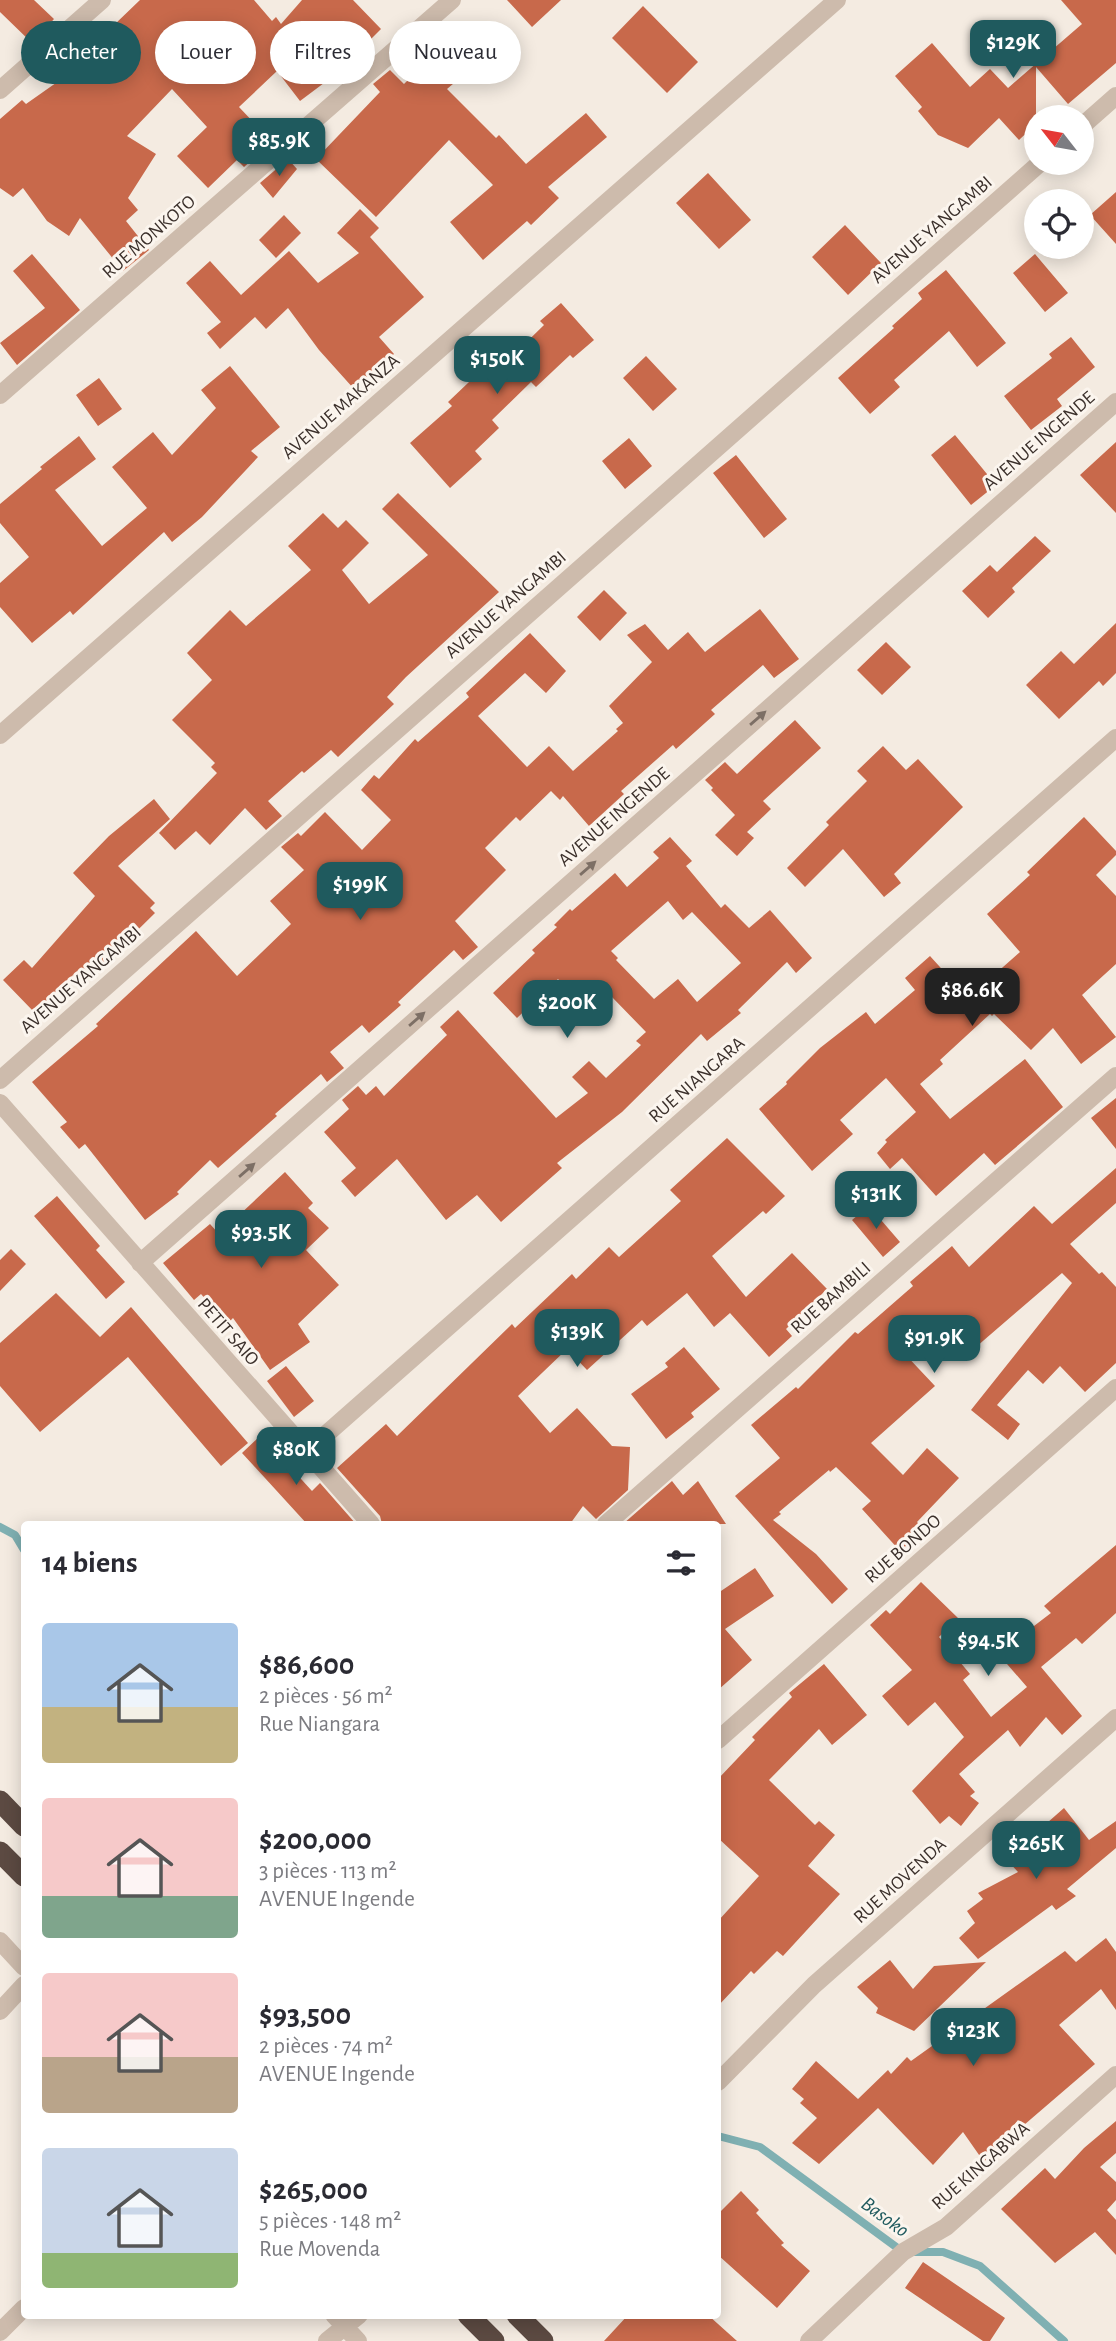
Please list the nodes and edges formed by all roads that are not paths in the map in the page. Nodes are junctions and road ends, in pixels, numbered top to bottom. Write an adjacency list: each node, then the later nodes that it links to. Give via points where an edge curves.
1 (102, 0): 4 (street)
2 (452, 0): 8 (street, RUE MONKOTO)
3 (837, 0): 10 (street, AVENUE MAKANZA)
4 (0, 90)
5 (1116, 96): 6 (street)
6 (1094, 115)
7 (1026, 175): 13 (street, AVENUE YANGAMBI)
8 (0, 395)
9 (1116, 402): 15 (street, AVENUE INGENDE, one-way to 9)
10 (0, 735)
11 (1116, 738): 17 (street, RUE NIANGARA)
12 (1116, 1076): 19 (street, RUE BAMBILI)
13 (0, 1080)
14 (0, 1103): 15 (street, PETIT SAIO)
15 (140, 1264): 17 (street, PETIT SAIO)
16 (1116, 1388): 21 (street, RUE BONDO)
17 (306, 1452): 18 (street, PETIT SAIO)
18 (368, 1521)
19 (609, 1521)
20 (1116, 1718): 31 (street, RUE MOVENDA, via 814,1985)
21 (721, 1737)
22 (0, 1801): 23 (highway)
23 (21, 1823)
24 (0, 1852): 25 (highway)
25 (21, 1873)
26 (0, 1941): 27 (street)
27 (21, 1964)
28 (21, 1989): 29 (street)
29 (0, 2011)
30 (1116, 2075): 41 (street, RUE KINGABWA, via 946,2227 903,2252)
31 (721, 2079)
32 (21, 2311): 36 (street)
33 (475, 2319): 39 (highway)
34 (521, 2319): 40 (highway)
35 (339, 2320): 37 (street); 38 (street)
36 (0, 2332)
37 (327, 2341)
38 (358, 2341)
39 (494, 2341)
40 (543, 2341)
41 (809, 2341)

